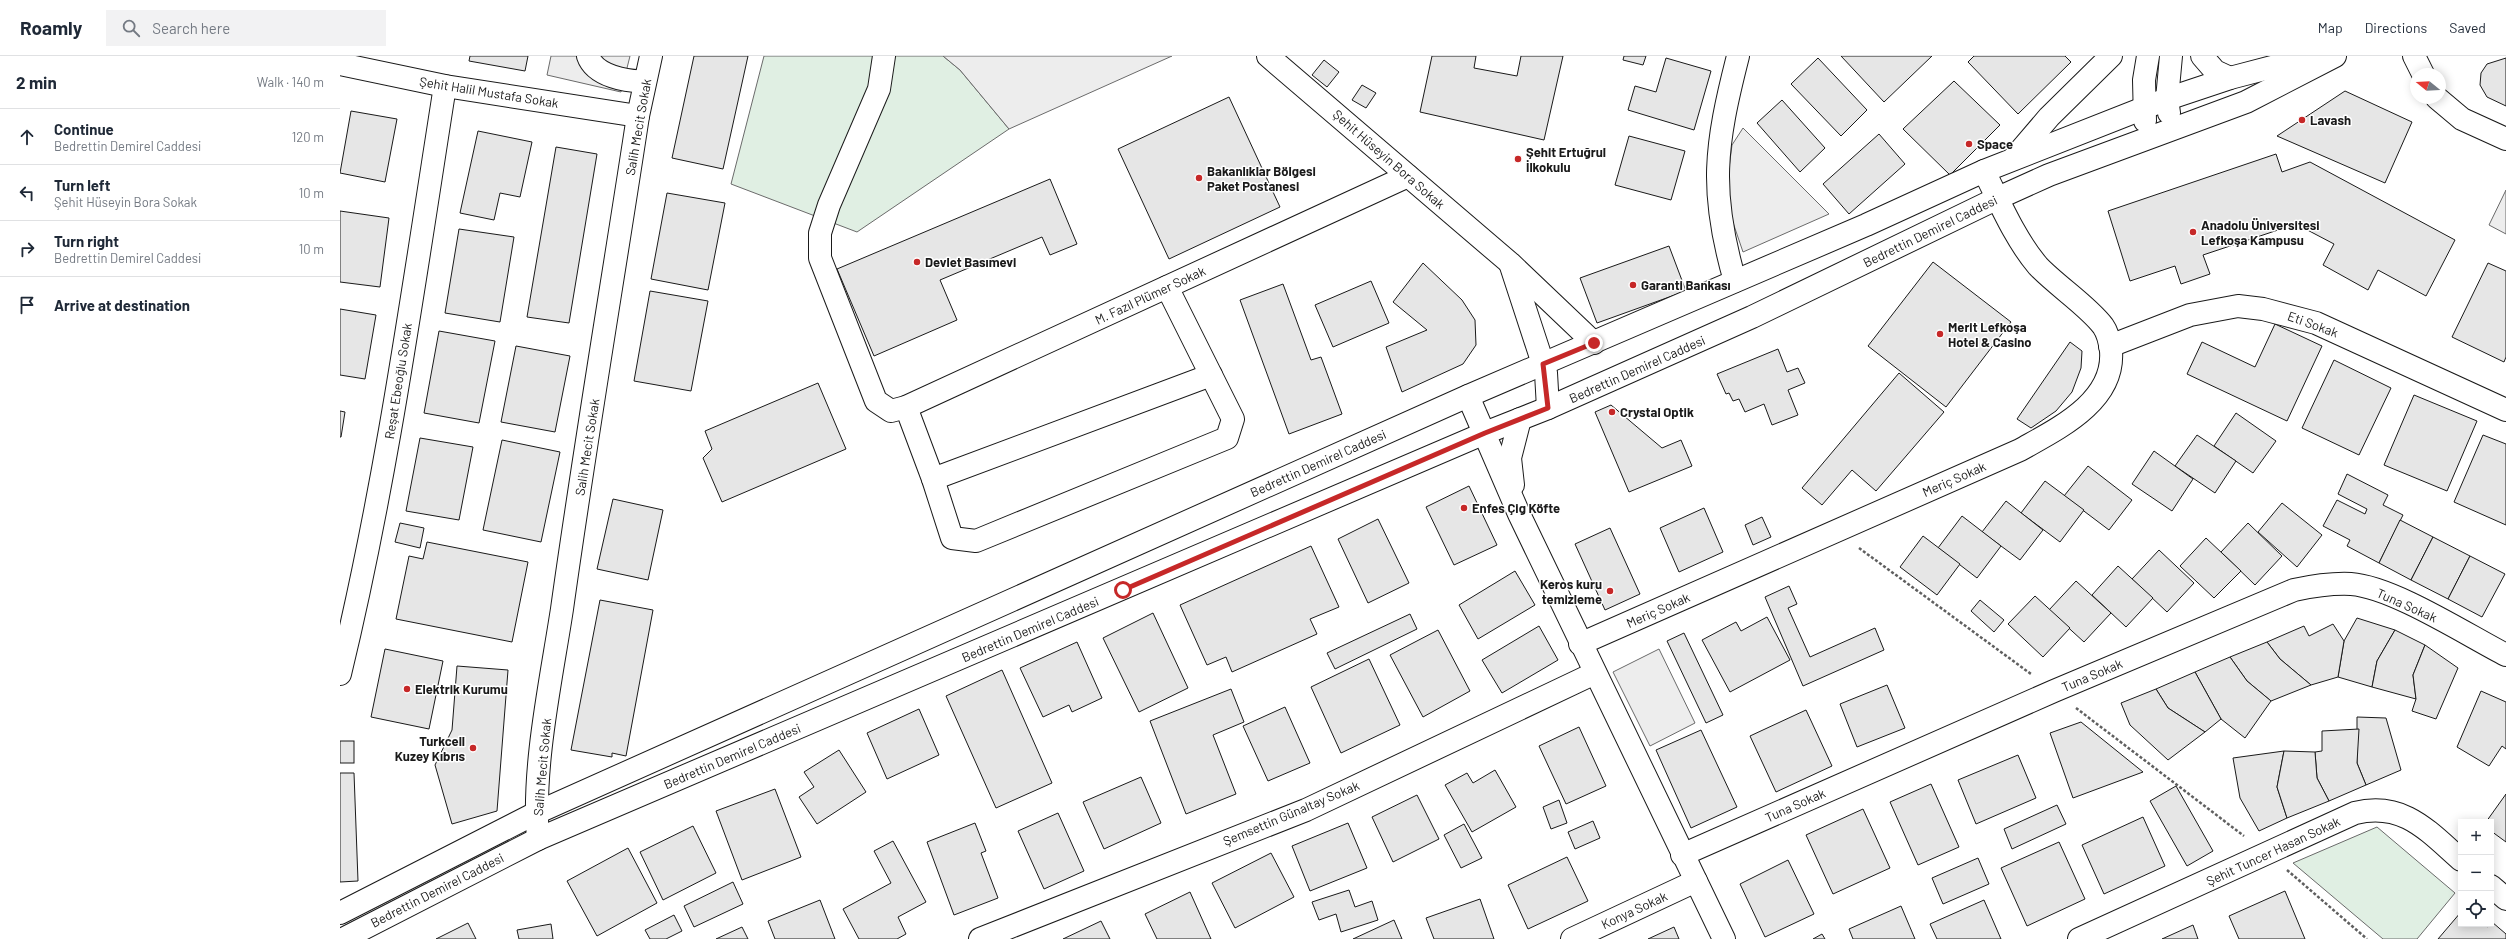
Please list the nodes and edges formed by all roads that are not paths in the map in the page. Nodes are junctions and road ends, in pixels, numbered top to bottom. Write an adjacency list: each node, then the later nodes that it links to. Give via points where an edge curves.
1 (588, 56): 16 (street, via 590,62 608,74 630,82)
2 (651, 56): 16 (street, Salih Mecit Sokak)
3 (884, 56): 38 (street, via 879,89 828,205 820,233 820,258 876,401)
4 (1268, 56): 27 (street, Şehit Hüseyin Bora Sokak)
5 (2111, 56): 25 (street, via 2049,117)
6 (2148, 56): 20 (street)
7 (2171, 56): 18 (street)
8 (2202, 56): 15 (street, via 2215,71)
9 (2314, 56): 15 (street, Bedrettin Demirel Caddesi)
10 (2335, 56): 22 (street, Bedrettin Demirel Caddesi, via 2246,102)
11 (2414, 56): 14 (street)
12 (1740, 59): 30 (street, via 1722,122 1717,160 1717,191 1724,244)
13 (340, 64): 17 (street, Şehit Halil Mustafa Sokak)
14 (2420, 68)
15 (2230, 78): 18 (street, Bedrettin Demirel Caddesi)
16 (645, 81): 21 (street, Salih Mecit Sokak)
17 (445, 86): 21 (street, Şehit Halil Mustafa Sokak); 47 (street, Reşat Ebeoğlu Sokak, via 396,396 363,577)
18 (2167, 99): 20 (street, Bedrettin Demirel Caddesi); 22 (street)
19 (2444, 104): 24 (street, via 2462,119)
20 (2143, 108): 23 (street); 25 (street, Bedrettin Demirel Caddesi)
21 (638, 116): 48 (street, Salih Mecit Sokak, via 566,582 539,773)
22 (2172, 130): 23 (street, Bedrettin Demirel Caddesi)
23 (2148, 138): 28 (street, Bedrettin Demirel Caddesi, via 2050,175)
24 (2506, 140)
25 (2013, 159): 26 (street, Bedrettin Demirel Caddesi)
26 (1984, 171): 28 (street, Meriç Sokak); 30 (street, Bedrettin Demirel Caddesi)
27 (1408, 176): 29 (street, Şehit Hüseyin Bora Sokak); 31 (street, M. Fazıl Plümer Sokak)
28 (1998, 198): 33 (street, Meriç Sokak, via 2026,250 2051,279 2097,319); 37 (street, Bedrettin Demirel Caddesi, via 1752,317)
29 (1510, 263): 32 (street, Şehit Hüseyin Bora Sokak); 34 (street)
30 (1735, 281): 32 (street, Bedrettin Demirel Caddesi)
31 (1167, 287): 35 (street); 38 (street, M. Fazıl Plümer Sokak)
32 (1594, 343): 34 (street, Bedrettin Demirel Caddesi)
33 (2110, 346): 39 (street, Eti Sokak, via 2190,315 2238,306 2263,308 2316,323); 44 (street, Meriç Sokak, via 2111,366 2104,386 2094,399 2057,429 2020,450)
34 (1543, 364): 36 (street, Bedrettin Demirel Caddesi); 37 (street)
35 (1211, 375): 42 (street); 42 (street, via 1233,419 1227,438 976,541 952,538)
36 (1468, 396): 41 (street); 48 (street, Bedrettin Demirel Caddesi)
37 (1548, 408): 40 (street, Bedrettin Demirel Caddesi)
38 (898, 409): 42 (street)
39 (2506, 410)
40 (1520, 419): 41 (street, Bedrettin Demirel Caddesi); 43 (street, via 1510,458)
41 (1485, 433): 43 (street); 49 (street, Bedrettin Demirel Caddesi)
42 (933, 479)
43 (1519, 514): 44 (street)
44 (1580, 644): 46 (street)
45 (2506, 655): 50 (street, Tuna Sokak, via 2418,608 2373,590 2353,584 2294,590 2054,691)
46 (1595, 673): 50 (street); 57 (street, Şemsettin Günaltay Sokak, via 1306,810)
47 (340, 674)
48 (536, 813): 49 (street, Salih Mecit Sokak); 55 (street, Bedrettin Demirel Caddesi)
49 (538, 839): 56 (street, Bedrettin Demirel Caddesi)
50 (1682, 855): 52 (street)
51 (2458, 857): 60 (street, Şehit Tuncer Hasan Sokak, via 2411,818 2380,809 2355,813)
52 (1696, 881): 58 (street, Konya Sokak); 59 (street)
53 (2494, 889): 54 (street)
54 (2506, 899)
55 (340, 913)
56 (343, 939)
57 (980, 939)
58 (1572, 939)
59 (1724, 939)
60 (2078, 939)

